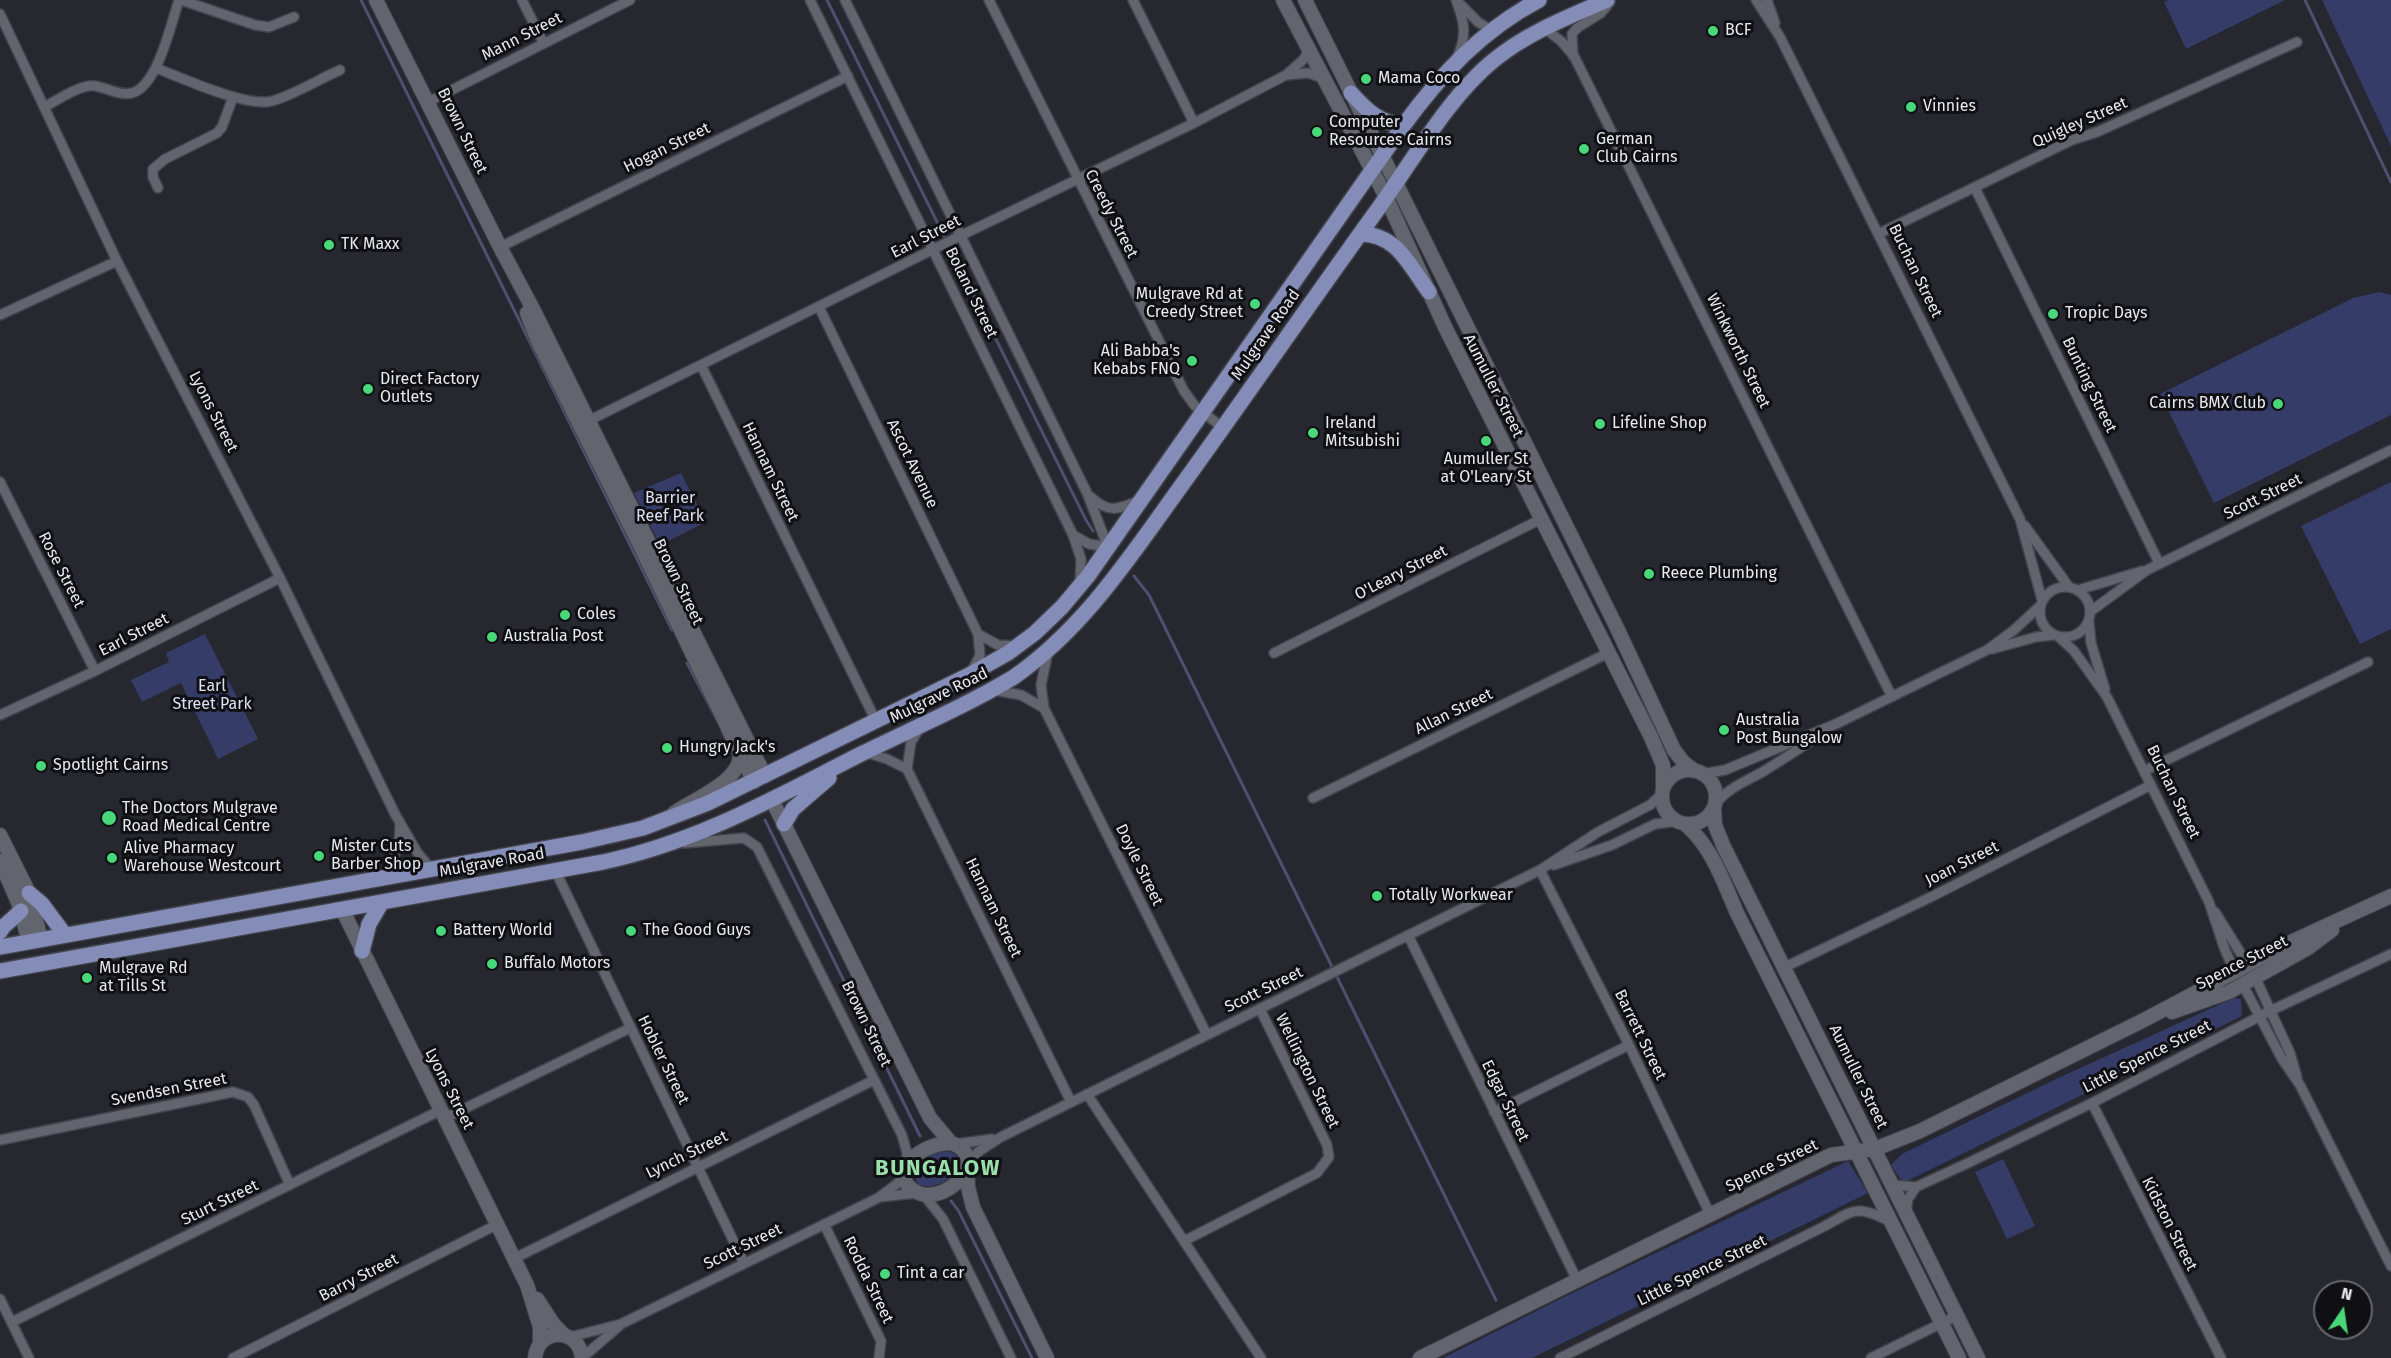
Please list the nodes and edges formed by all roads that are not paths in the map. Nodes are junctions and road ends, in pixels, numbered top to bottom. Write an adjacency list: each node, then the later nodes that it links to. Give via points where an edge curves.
1 (180, 0): 19 (street, via 262,26); 28 (street)
2 (376, 0): 35 (street, Brown Street)
3 (522, 0): 23 (street)
4 (630, 0): 23 (street, Mann Street)
5 (810, 0): 31 (street, Boland Street)
6 (845, 0): 48 (street, Boland Street)
7 (989, 0): 41 (street, Creedy Street)
8 (1133, 0): 37 (street)
9 (1305, 0): 33 (street, Aumuller Street)
10 (1456, 0): 20 (street, via 1478,22); 27 (street, via 1464,36)
11 (1521, 0): 20 (street)
12 (1539, 0): 20 (main road, Mulgrave Road)
13 (1607, 0): 21 (main road, Mulgrave Road)
14 (1612, 0): 26 (street, via 1572,34)
15 (1756, 0): 22 (street, Buchan Street)
16 (1767, 0): 22 (street, Buchan Street)
17 (1288, 2): 25 (street, Aumuller Street)
18 (0, 14): 36 (street, Lyons Street)
19 (294, 17)
20 (1498, 25): 27 (main road, Mulgrave Road)
21 (1544, 28): 26 (street, Winkworth Street); 42 (main road, Mulgrave Road, via 1507,50 1478,74)
22 (1780, 37): 47 (street, Buchan Street)
23 (543, 42): 35 (street, Mann Street)
24 (2297, 42): 44 (street, Quigley Street, via 2072,140)
25 (1308, 51): 30 (street, Earl Street); 32 (street, Aumuller Street)
26 (1574, 56): 88 (street, Winkworth Street)
27 (1456, 61): 38 (main road, Mulgrave Road)
28 (156, 69): 34 (street); 36 (street, via 149,81 132,93 93,85)
29 (340, 70): 34 (street, via 272,101 259,103)
30 (1286, 75): 32 (street, Earl Street, via 1308,73); 37 (street, Earl Street)
31 (848, 76): 49 (street, Hogan Street); 50 (street, Boland Street)
32 (1323, 78): 40 (street, Aumuller Street)
33 (1352, 93): 38 (main road, via 1373,116); 39 (street, Aumuller Street)
34 (233, 97): 43 (street, via 217,133 153,169)
35 (428, 102): 49 (street, Brown Street)
36 (44, 108): 51 (street, Lyons Street)
37 (1194, 123): 41 (street, Earl Street)
38 (1403, 126): 39 (main road, Mulgrave Road)
39 (1383, 156): 40 (main road, Mulgrave Road); 42 (street, Aumuller Street)
40 (1372, 170): 45 (street, Aumuller Street); 58 (main road, Mulgrave Road)
41 (1077, 179): 48 (street, Earl Street); 58 (street, Creedy Street, via 1184,391)
42 (1396, 181): 45 (main road, Mulgrave Road); 55 (street, Aumuller Street)
43 (158, 188)
44 (1975, 188): 47 (street, Quigley Street); 69 (street, Bunting Street)
45 (1386, 197): 46 (main road, Mulgrave Road); 52 (street, Aumuller Street)
46 (1360, 234): 52 (main road, via 1375,234 1395,246); 60 (main road, Mulgrave Road)
47 (1878, 234): 66 (street, Buchan Street)
48 (960, 236): 50 (street, Earl Street); 63 (street, Boland Street)
49 (500, 247): 59 (street, Brown Street, via 534,311)
50 (933, 250): 53 (street, Earl Street); 67 (street, Boland Street)
51 (117, 261): 54 (street); 71 (street, Lyons Street)
52 (1429, 292): 57 (street, Aumuller Street)
53 (819, 307): 56 (street, Earl Street); 77 (street, Ascot Avenue)
54 (0, 315)
55 (1472, 339): 57 (street, via 1464,344 1464,349 1477,376); 100 (street, Aumuller Street, via 1612,617 1674,750)
56 (701, 365): 59 (street, Earl Street); 92 (street, Hannam Street)
57 (1485, 407): 65 (street, Aumuller Street)
58 (1203, 412): 60 (street, Creedy Street); 64 (main road, Mulgrave Road)
59 (584, 423): 96 (street, Brown Street); 101 (street, Brown Street)
60 (1223, 428): 81 (main road, Mulgrave Road, via 1109,586)
61 (2391, 450): 69 (street, Scott Street)
62 (0, 482): 85 (street, Rose Street)
63 (1087, 493): 64 (street, via 1109,509); 68 (street, Boland Street)
64 (1142, 499): 68 (main road, Mulgrave Road)
65 (1541, 519): 82 (street, O'Leary Street); 83 (street, Aumuller Street)
66 (2020, 519): 73 (street, Buchan Street); 74 (street, Buchan Street)
67 (1073, 535): 68 (street, via 1089,544); 72 (street, Boland Street, via 1082,564)
68 (1108, 547): 72 (main road, Mulgrave Road)
69 (2159, 563): 70 (street, Scott Street)
70 (2147, 570): 73 (street, Scott Street); 75 (street, Scott Street)
71 (280, 578): 85 (street, Earl Street); 108 (street, Lyons Street)
72 (1080, 585): 79 (main road, Mulgrave Road, via 1049,620)
73 (2073, 589): 74 (street, via 2056,588); 75 (street, via 2087,599)
74 (2041, 603): 78 (street, via 2041,622); 80 (street)
75 (2091, 611): 76 (street)
76 (2089, 622): 78 (street, via 2077,634); 89 (street, Buchan Street)
77 (978, 634): 79 (street, via 998,645); 86 (street, Ascot Avenue, via 979,662)
78 (2056, 636): 80 (street); 89 (street, Buchan Street, via 2074,651)
79 (1017, 646): 86 (main road, Mulgrave Road)
80 (1987, 650): 88 (street)
81 (1048, 652): 87 (main road, Mulgrave Road); 90 (street, Doyle Street, via 1041,684)
82 (1274, 653)
83 (1608, 653): 103 (street, Aumuller Street, via 1658,751 1664,772); 104 (street, Allan Street)
84 (2368, 662): 99 (street)
85 (95, 671): 91 (street, Earl Street)
86 (969, 675): 92 (main road, Mulgrave Road)
87 (993, 690): 90 (street, via 1021,695); 94 (main road, Mulgrave Road)
88 (1892, 697): 93 (street)
89 (2107, 697): 99 (street, Buchan Street)
90 (1044, 708): 146 (street, Doyle Street)
91 (0, 715)
92 (876, 721): 101 (main road, Mulgrave Road)
93 (1838, 723): 100 (street, via 1725,770); 106 (street, via 1725,793)
94 (923, 724): 95 (main road, Mulgrave Road); 98 (street, via 911,742)
95 (865, 752): 97 (main road, Mulgrave Road); 98 (street)
96 (740, 756): 101 (street, Brown Street); 107 (street, via 738,766 724,782)
97 (847, 762): 105 (main road, Mulgrave Road); 110 (main road, via 793,808)
98 (907, 769): 152 (street, Hannam Street)
99 (2144, 771): 102 (street, Buchan Street)
100 (1699, 773): 103 (street, via 1680,772); 106 (street, via 1716,791)
101 (759, 779): 105 (main road, Brown Street); 107 (main road, Mulgrave Road)
102 (2151, 785): 122 (street, Buchan Street); 135 (street, Joan Street)
103 (1663, 791): 109 (street, via 1668,814); 116 (street, Scott Street, via 1650,806 1598,832)
104 (1313, 798)
105 (772, 800): 110 (street, Brown Street); 112 (main road, Mulgrave Road)
106 (1714, 808): 109 (street, via 1701,821); 135 (street, Aumuller Street, via 1718,836)
107 (661, 822): 114 (main road, Mulgrave Road, via 623,834)
108 (400, 823): 114 (street, Lyons Street); 117 (street, via 399,843)
109 (1682, 823): 116 (street, Scott Street, via 1662,822 1612,845); 147 (street, via 1709,851)
110 (784, 824): 156 (street, Brown Street)
111 (0, 835): 119 (street)
112 (673, 844): 115 (main road, Mulgrave Road); 149 (street, Brown Street, via 742,838 754,843)
113 (0, 861): 124 (street)
114 (431, 869): 117 (main road, Mulgrave Road)
115 (555, 870): 121 (main road, Mulgrave Road); 145 (street, Hobler Street)
116 (1540, 870): 128 (street, Scott Street); 148 (street, Barrett Street)
117 (386, 878): 118 (main road, Mulgrave Road)
118 (334, 887): 123 (main road); 127 (main road, Mulgrave Road)
119 (29, 893): 127 (main road); 129 (street)
120 (2391, 896): 125 (street, Spence Street)
121 (382, 902): 123 (main road, Mulgrave Road); 131 (main road, via 369,924)
122 (2209, 902): 134 (street, Buchan Street); 137 (street, Buchan Street)
123 (342, 909): 131 (street, Lyons Street); 133 (main road, Mulgrave Road)
124 (21, 912): 126 (main road); 129 (street)
125 (2346, 918): 134 (street, Spence Street); 138 (street, Spence Street, via 2308,948)
126 (0, 932)
127 (64, 935): 129 (main road, Mulgrave Road)
128 (1408, 935): 141 (street, Scott Street); 154 (street, Edgar Street)
129 (35, 941): 130 (main road, Mulgrave Road); 133 (main road)
130 (0, 947)
131 (362, 951): 155 (street, Lyons Street)
132 (2391, 954): 142 (street, Little Spence Street)
133 (40, 964): 136 (main road, Mulgrave Road)
134 (2248, 965): 137 (street, Spence Street); 138 (street, Buchan Street)
135 (1785, 967): 140 (street, Aumuller Street)
136 (0, 971)
137 (2235, 972): 139 (street, Buchan Street); 144 (street, Spence Street)
138 (2255, 977): 139 (street, Spence Street); 142 (street, Buchan Street)
139 (2243, 985): 143 (street, Buchan Street); 144 (street, Spence Street, via 2211,1000)
140 (1794, 986): 147 (street, via 1795,1002 1809,1034); 162 (street, Aumuller Street)
141 (1260, 1009): 146 (street, Scott Street); 180 (street, Wellington Street, via 1327,1145 1329,1157 1317,1173)
142 (2270, 1011): 143 (street, Little Spence Street); 150 (street, Buchan Street)
143 (2259, 1016): 150 (street, Buchan Street); 153 (street, Little Spence Street)
144 (2144, 1020): 162 (street, Spence Street, via 1920,1131)
145 (630, 1028): 155 (street, Sturt Street); 164 (street, Hobler Street)
146 (1207, 1035): 151 (street, Scott Street)
147 (1801, 1040): 163 (street)
148 (1629, 1045): 154 (street); 175 (street, Barrett Street)
149 (874, 1080): 157 (street, Brown Street); 164 (street, Lynch Street)
150 (2300, 1086): 183 (street, Buchan Street)
151 (1088, 1094): 152 (street, Scott Street); 180 (street)
152 (1071, 1102): 158 (street, Scott Street)
153 (2092, 1103): 169 (street, Little Spence Street); 206 (street, Kidston Street)
154 (1494, 1112): 184 (street, Edgar Street)
155 (443, 1114): 167 (street, Sturt Street); 178 (street, Lyons Street)
156 (930, 1118): 160 (street, Brown Street); 161 (street, via 933,1135)
157 (902, 1135): 161 (street, via 911,1145); 166 (street, Brown Street)
158 (1001, 1137): 160 (street, Scott Street, via 970,1144); 165 (street, Scott Street, via 978,1152)
159 (0, 1140): 167 (street, Svendsen Street, via 233,1092 248,1097 254,1105)
160 (952, 1143): 161 (street); 165 (street, via 965,1152)
161 (926, 1148): 166 (street, via 912,1158)
162 (1875, 1149): 163 (street, Spence Street); 168 (street, Aumuller Street)
163 (1856, 1152): 175 (street, Spence Street, via 1832,1155); 177 (street)
164 (698, 1166): 181 (street, Lynch Street); 182 (street, Hobler Street)
165 (967, 1166): 170 (street); 173 (street)
166 (906, 1170): 171 (street, via 908,1184); 172 (street, Scott Street, via 898,1183)
167 (290, 1185): 188 (street, Sturt Street)
168 (1892, 1185): 169 (street); 174 (street, Aumuller Street)
169 (1916, 1187): 174 (street)
170 (948, 1189): 171 (street, via 935,1194); 173 (street, via 960,1192); 176 (street, via 939,1201)
171 (921, 1193): 172 (street, Scott Street); 176 (street)
172 (878, 1198): 179 (street, Scott Street)
173 (973, 1207): 199 (street)
174 (1906, 1212): 187 (street, Aumuller Street)
175 (1710, 1214): 184 (street, Spence Street)
176 (943, 1219): 198 (street)
177 (1891, 1222): 189 (street); 202 (street, Little Spence Street, via 1866,1211 1849,1212)
178 (498, 1224): 181 (street, Lyons Street); 196 (street, Barry Street)
179 (824, 1224): 182 (street, Scott Street); 193 (street, Rodda Street, via 878,1334)
180 (1184, 1241): 200 (street)
181 (514, 1258): 185 (street, Lyons Street)
182 (744, 1263): 190 (street, Scott Street)
183 (2391, 1266)
184 (1577, 1280): 201 (street, Spence Street)
185 (527, 1285): 191 (street, Lyons Street, via 554,1325); 192 (street, Lyons Street, via 540,1327)
186 (0, 1299): 188 (street)
187 (1956, 1316): 189 (street); 205 (street, Aumuller Street)
188 (12, 1322): 195 (street)
189 (1942, 1323): 203 (street); 204 (street)
190 (621, 1324): 191 (street, Scott Street); 197 (street, Scott Street)
191 (567, 1336): 192 (street, via 551,1335); 197 (street, Lyons Street, via 579,1346)
192 (540, 1342): 194 (street)
193 (880, 1354)
194 (534, 1357)
195 (29, 1358)
196 (233, 1358)
197 (582, 1358)
198 (1011, 1358)
199 (1047, 1358)
200 (1261, 1358)
201 (1420, 1358)
202 (1560, 1358)
203 (1871, 1358)
204 (1959, 1358)
205 (1978, 1358)
206 (2221, 1358)

